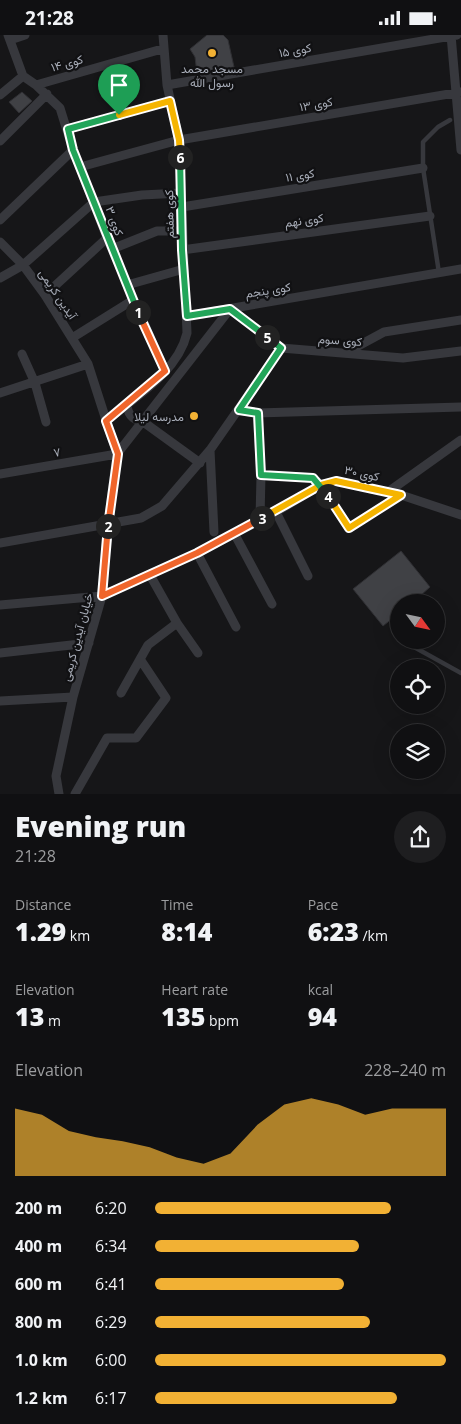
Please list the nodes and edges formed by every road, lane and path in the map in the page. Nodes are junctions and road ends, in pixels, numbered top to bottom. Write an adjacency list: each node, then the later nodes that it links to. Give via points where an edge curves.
1 (25, 35): 4 (street)
2 (163, 35): 5 (street, کوی هفتم)
3 (453, 36): 8 (street, کوی ۱۵); 9 (street)
4 (9, 38): 6 (street)
5 (162, 49): 7 (street, کوی ۱۴); 8 (street, کوی هفتم)
6 (23, 76): 7 (street, کوی ۳); 11 (street)
7 (36, 85): 10 (street, کوی ۳)
8 (166, 85): 12 (street, کوی هفتم)
9 (459, 92): 15 (street, کوی ۱۳); 18 (street)
10 (47, 94): 14 (street, کوی ۳, via 60,108); 16 (street)
11 (0, 95)
12 (170, 101): 14 (street); 15 (street, کوی هفتم)
13 (450, 120): 20 (lane, via 423,142)
14 (68, 129): 17 (street, کوی ۳)
15 (179, 140): 19 (street, کوی ۱۳); 21 (street, کوی هفتم)
16 (0, 141)
17 (73, 150): 19 (street, کوی ۳); 25 (street)
18 (461, 150)
19 (80, 167): 22 (street, کوی ۳)
20 (423, 168): 23 (street, کوی ۱۱); 24 (lane)
21 (181, 193): 22 (street); 23 (street, کوی هفتم)
22 (94, 201): 27 (street, کوی ۳); 31 (street)
23 (182, 207): 26 (street, کوی هفتم)
24 (430, 216): 30 (street, کوی نهم); 34 (lane)
25 (0, 220)
26 (182, 231): 29 (street, via 157,231); 30 (street, کوی هفتم)
27 (107, 238): 29 (street, کوی ۳); 37 (street)
28 (0, 242): 31 (street, آیدین کریمی)
29 (112, 249): 36 (street, کوی ۳)
30 (182, 250): 32 (street, کوی هفتم)
31 (23, 265): 35 (street); 37 (street, آیدین کریمی)
32 (184, 269): 36 (street); 41 (street, کوی هفتم)
33 (461, 269): 34 (street, کوی پنجم)
34 (439, 273): 39 (street, کوی پنجم)
35 (0, 278)
36 (127, 285): 38 (street, کوی ۳)
37 (45, 295): 44 (street, آیدین کریمی)
38 (133, 300): 44 (street); 50 (street, کوی ۳)
39 (230, 309): 40 (street); 43 (street, کوی پنجم); 45 (street)
40 (203, 313): 41 (street); 43 (street, via 213,319)
41 (187, 316): 50 (street, کوی هفتم, via 184,344 179,356)
42 (461, 320): 47 (street, via 384,332)
43 (214, 329): 58 (street, کوی پنجم)
44 (72, 338): 49 (street, آیدین کریمی)
45 (281, 348): 47 (street, کوی سوم); 55 (street)
46 (461, 351): 47 (street, کوی سوم, via 403,358)
47 (347, 352)
48 (22, 354): 51 (street)
49 (88, 364): 51 (street); 57 (street, آیدین کریمی)
50 (165, 371): 53 (street, کوی هفتم)
51 (35, 383): 52 (street); 59 (street)
52 (0, 393)
53 (127, 403): 57 (street, کوی هفتم); 58 (street, via 131,416)
54 (461, 407): 56 (street)
55 (239, 410): 56 (street); 61 (street)
56 (258, 413): 65 (street)
57 (106, 421): 62 (street, آیدین کریمی)
58 (142, 421): 62 (street, کوی پنجم); 63 (street)
59 (46, 422)
60 (461, 440): 67 (street)
61 (210, 450): 63 (street); 73 (street)
62 (118, 454): 64 (street, ۷); 72 (street, خیابان آیدین کریمی)
63 (200, 463): 72 (street, via 162,506 141,518)
64 (0, 474)
65 (261, 475): 66 (street, via 313,478); 71 (street)
66 (321, 485): 67 (street, کوی ۳۰, via 336,481); 68 (street, via 349,528); 69 (street, کوی ۳۰)
67 (388, 492): 68 (street, کوی ۳۰)
68 (401, 495): 70 (street, کوی ۳۰)
69 (276, 512): 71 (street, کوی ۳۰); 78 (street)
70 (461, 515)
71 (260, 519): 74 (street, کوی ۳۰)
72 (108, 524): 75 (street); 79 (street, خیابان آیدین کریمی)
73 (214, 532)
74 (234, 533): 76 (street, کوی ۳۰); 80 (street)
75 (0, 543)
76 (197, 553): 77 (street, کوی ۳۰); 83 (street)
77 (150, 575): 79 (street, کوی ۳۰); 82 (street)
78 (308, 575)
79 (102, 596): 81 (street, کوی ۳۰); 84 (street, خیابان آیدین کریمی)
80 (272, 604)
81 (0, 605)
82 (177, 623): 87 (street); 88 (street, via 148,645)
83 (236, 627)
84 (89, 643): 86 (street); 91 (street, خیابان آیدین کریمی)
85 (418, 649): 89 (lane)
86 (0, 653)
87 (198, 653)
88 (140, 659): 90 (street); 94 (street, via 166,698 136,738 107,738)
89 (461, 673)
90 (121, 693)
91 (73, 697): 92 (street); 93 (street, خیابان آیدین کریمی, via 56,776)
92 (0, 701)
93 (59, 794)
94 (75, 794)

